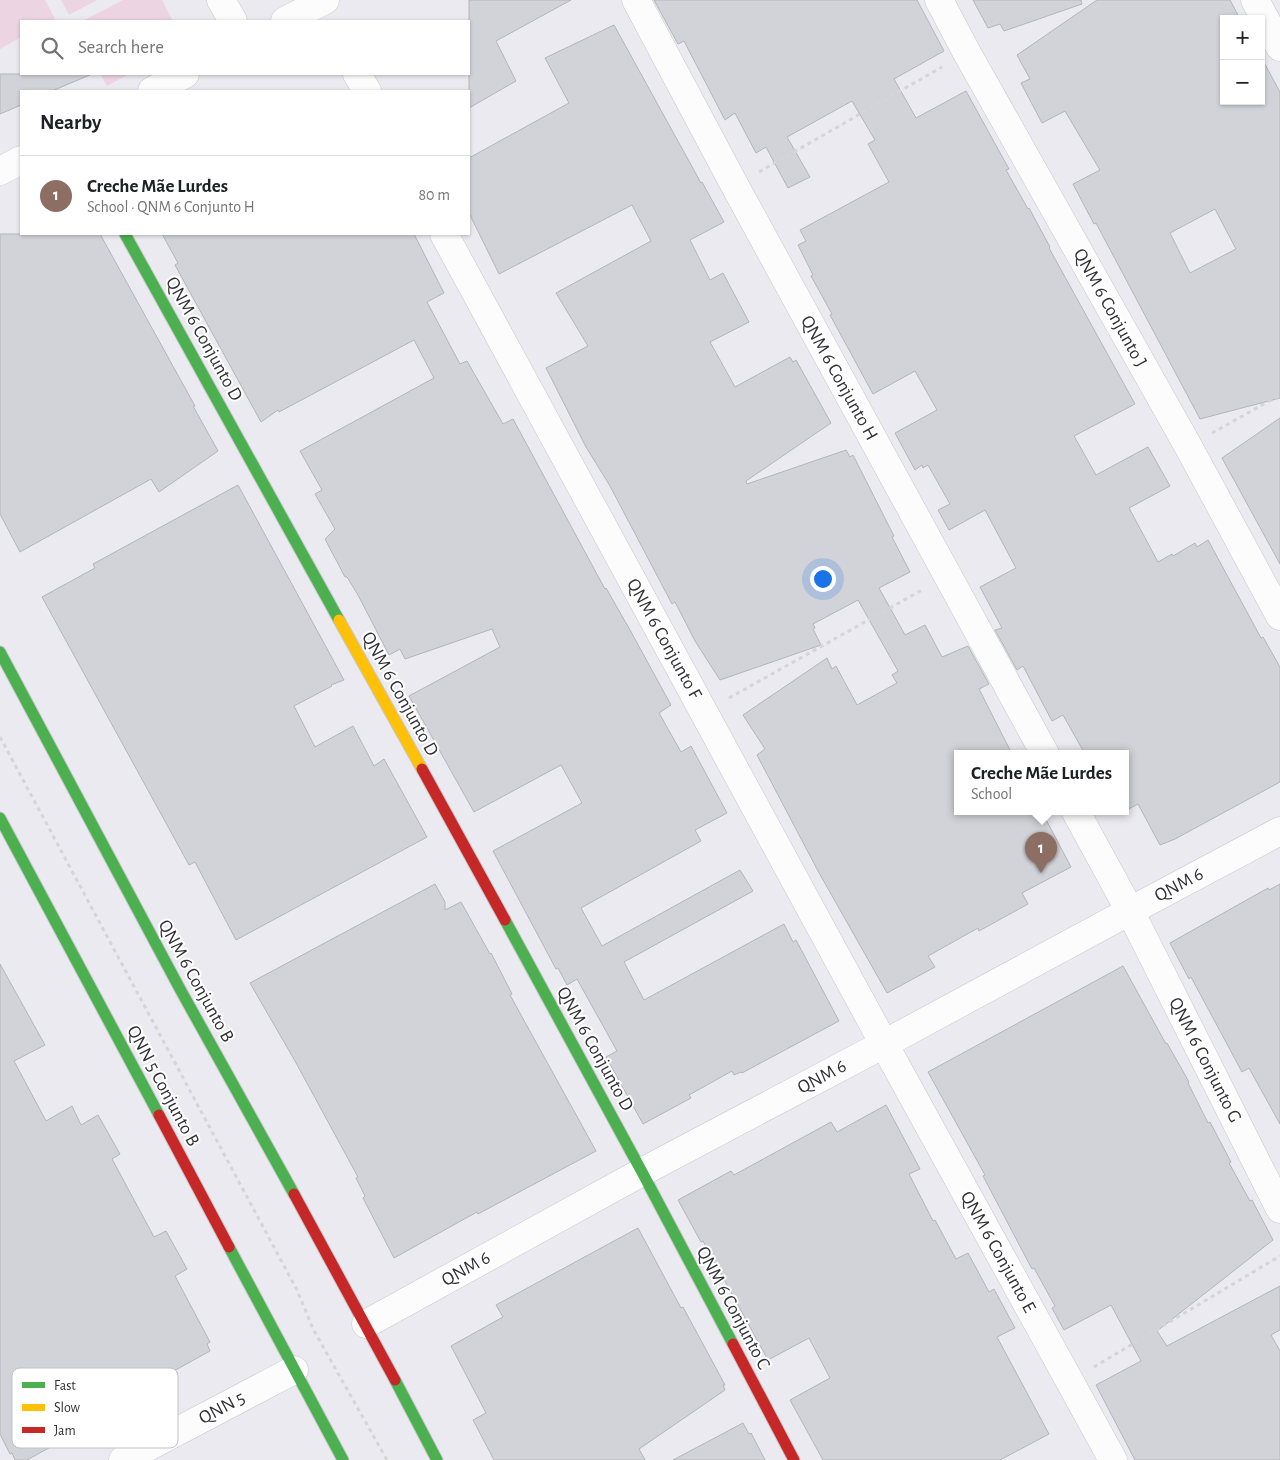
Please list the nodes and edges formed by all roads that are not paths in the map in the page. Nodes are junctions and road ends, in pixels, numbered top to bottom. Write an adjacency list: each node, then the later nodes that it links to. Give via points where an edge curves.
1 (221, 0): 6 (street)
2 (636, 0): 19 (street, QNM 6 Conjunto H)
3 (939, 0): 17 (street, QNM 6 Conjunto J)
4 (1255, 0): 8 (street)
5 (324, 8): 7 (street)
6 (232, 20)
7 (288, 20)
8 (1280, 47)
9 (183, 75): 11 (street)
10 (359, 75): 12 (street)
11 (154, 90)
12 (366, 90)
13 (20, 161): 14 (street)
14 (0, 171)
15 (126, 235): 27 (main road, QNM 6 Conjunto D)
16 (445, 235): 26 (street, QNM 6 Conjunto F)
17 (1280, 616)
18 (0, 652): 25 (main road, QNM 6 Conjunto B)
19 (1043, 750)
20 (1078, 815): 24 (street)
21 (0, 818): 30 (main road, QNN 5 Conjunto B)
22 (1280, 831): 24 (street, QNM 6)
23 (94, 852): 25 (main road)
24 (1130, 911): 26 (street, QNM 6); 28 (street, QNM 6 Conjunto G)
25 (140, 914): 29 (main road, QNM 6 Conjunto B)
26 (884, 1044): 27 (street, QNM 6); 37 (street, QNM 6 Conjunto E)
27 (642, 1172): 29 (street, QNM 6); 36 (main road, QNM 6 Conjunto C)
28 (1280, 1209)
29 (366, 1324): 35 (main road, QNM 6 Conjunto B)
30 (294, 1370): 31 (street, QNN 5); 34 (main road, QNN 5 Conjunto B)
31 (178, 1431)
32 (146, 1448): 33 (street, QNN 5)
33 (123, 1460)
34 (343, 1460)
35 (437, 1460)
36 (794, 1460)
37 (1113, 1460)

